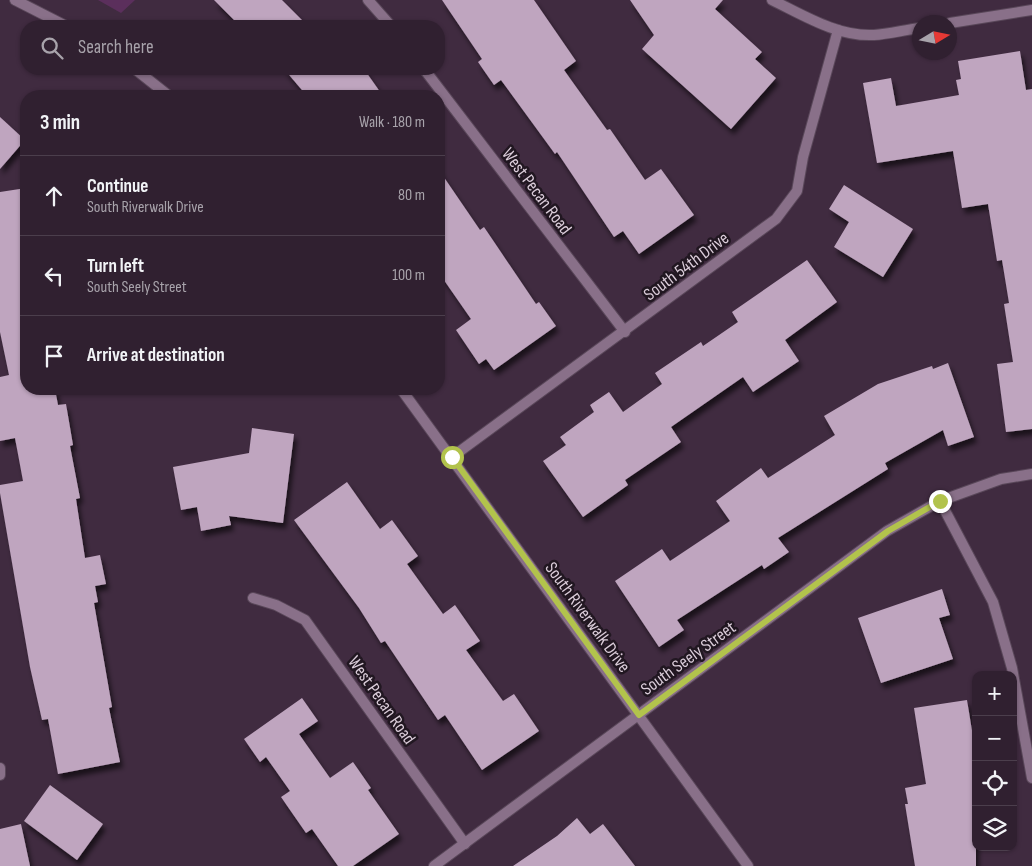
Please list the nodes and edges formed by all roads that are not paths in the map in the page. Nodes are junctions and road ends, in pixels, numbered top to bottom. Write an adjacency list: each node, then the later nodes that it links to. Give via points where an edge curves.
1 (15, 0): 5 (street)
2 (368, 0): 6 (street)
3 (772, 0): 9 (street)
4 (1032, 10): 7 (street)
5 (54, 20)
6 (386, 20)
7 (957, 22)
8 (912, 29): 9 (street, via 872,35)
9 (838, 30): 15 (street, South 54th Drive, via 803,157 798,191 776,219)
10 (143, 75): 12 (street)
11 (429, 75): 13 (street, West Pecan Road)
12 (161, 90)
13 (440, 90)
14 (445, 96): 15 (street, West Pecan Road)
15 (625, 332): 17 (street, South 54th Drive)
16 (406, 395): 17 (street, South Riverwalk Drive)
17 (452, 457): 21 (street, South Riverwalk Drive)
18 (1032, 474): 19 (street, South Seely Street, via 1001,479)
19 (940, 501): 21 (street, South Seely Street, via 888,531); 22 (street, via 994,602 1012,668)
20 (253, 598): 23 (street, West Pecan Road, via 276,604 305,620)
21 (639, 715): 23 (street, South Seely Street); 25 (street, South Riverwalk Drive)
22 (1032, 778)
23 (465, 844): 24 (street, South Seely Street)
24 (434, 866)
25 (748, 866)

